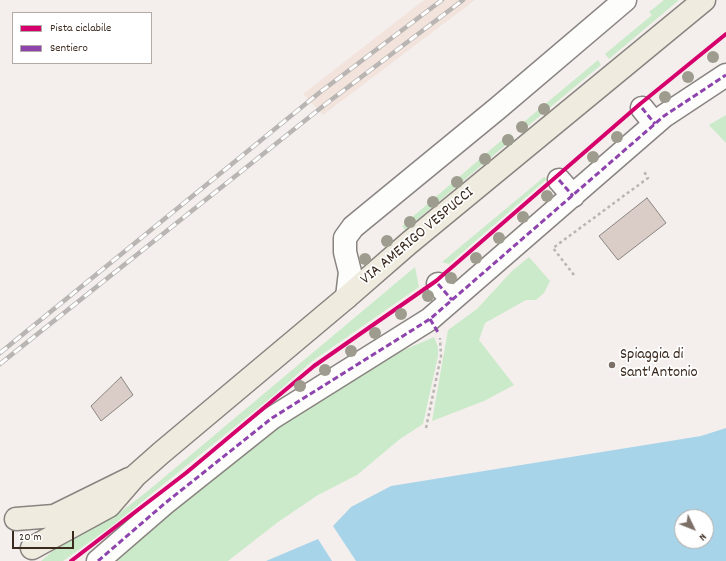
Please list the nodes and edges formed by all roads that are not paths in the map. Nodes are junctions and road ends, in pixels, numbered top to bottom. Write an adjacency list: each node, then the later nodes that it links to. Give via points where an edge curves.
1 (625, 0): 7 (street, via 353,227 345,238 345,252 350,272)
2 (704, 0): 7 (main road, VIA AMERIGO VESPUCCI)
3 (726, 75): 5 (street, via 649,116)
4 (558, 180): 5 (street)
5 (573, 196): 8 (street)
6 (438, 284): 8 (street)
7 (347, 297): 9 (main road, VIA AMERIGO VESPUCCI)
8 (452, 300): 12 (street, via 435,326 272,418 164,504)
9 (135, 476): 10 (main road, VIA AMERIGO VESPUCCI, via 54,516); 11 (main road, VIA AMERIGO VESPUCCI, via 109,506)
10 (8, 518): 11 (main road, VIA AMERIGO VESPUCCI, via 28,531)
11 (29, 555)
12 (98, 561)

